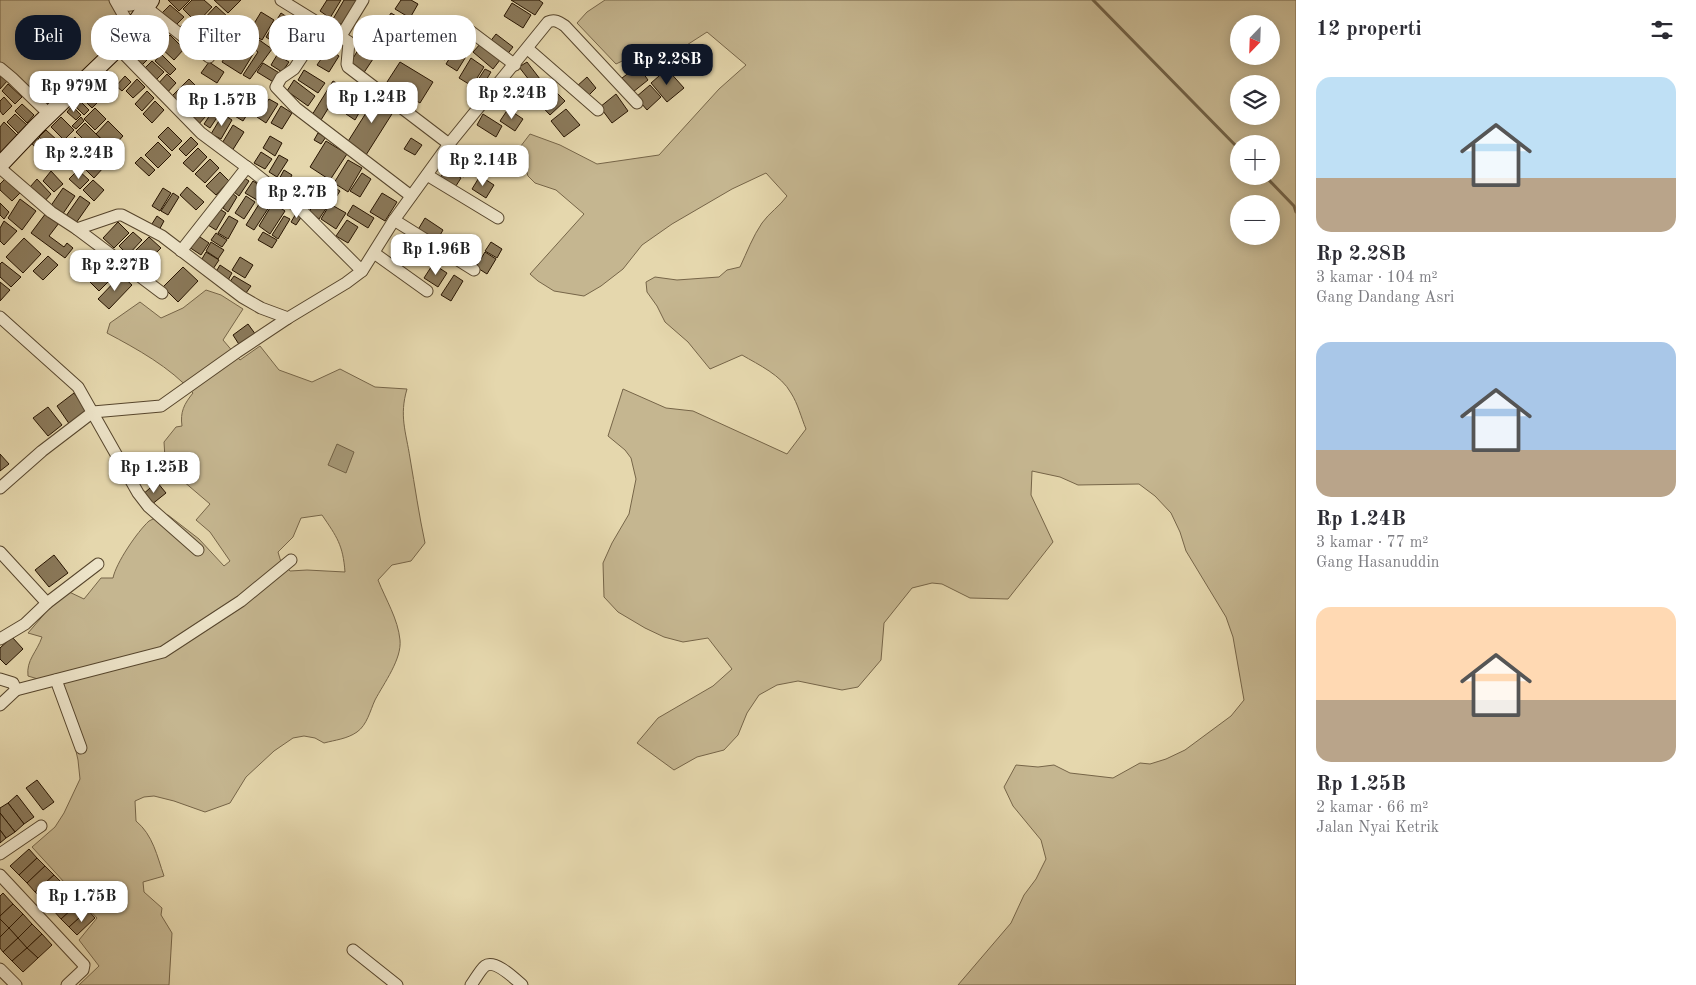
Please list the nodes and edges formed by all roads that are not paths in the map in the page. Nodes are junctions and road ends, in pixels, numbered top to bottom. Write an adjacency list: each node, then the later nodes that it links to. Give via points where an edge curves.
1 (115, 0): 4 (street, via 128,5); 5 (street)
2 (282, 0): 7 (street)
3 (363, 0): 9 (street)
4 (146, 2): 6 (main road); 8 (street)
5 (124, 15)
6 (140, 15)
7 (307, 15)
8 (179, 31)
9 (343, 33)
10 (476, 36): 16 (street)
11 (343, 37): 21 (street, via 350,42 348,67)
12 (528, 49): 16 (street); 18 (street, via 548,22 557,21); 19 (street)
13 (105, 60): 20 (main road)
14 (130, 60): 23 (street, via 201,133)
15 (300, 60): 25 (street, via 276,87 296,108)
16 (515, 65): 21 (street)
17 (0, 68): 20 (street)
18 (637, 103)
19 (598, 110)
20 (49, 114): 22 (main road)
21 (449, 144): 24 (street)
22 (0, 166): 28 (street, via 51,212)
23 (247, 167): 29 (street); 32 (street, via 301,210)
24 (427, 175): 25 (street); 26 (street)
25 (412, 196): 27 (street)
26 (498, 218)
27 (394, 220): 30 (street); 31 (street)
28 (76, 229): 29 (street, via 118,215 162,236); 34 (street)
29 (181, 251): 36 (street, via 242,297 260,308)
30 (374, 253): 32 (street); 33 (street)
31 (474, 270)
32 (362, 271): 36 (street)
33 (427, 291)
34 (162, 293)
35 (0, 317): 37 (street, via 78,387)
36 (288, 318): 37 (street, via 162,406)
37 (93, 412): 38 (street); 39 (street, via 138,493 148,506)
38 (0, 488)
39 (198, 550)
40 (0, 552): 43 (street)
41 (291, 560): 46 (street, via 242,600 163,652)
42 (98, 564): 43 (street)
43 (47, 603): 44 (street, via 25,624)
44 (0, 639)
45 (0, 679): 47 (street, via 13,683)
46 (56, 680): 47 (street); 49 (street)
47 (16, 690): 48 (street)
48 (0, 704)
49 (81, 748)
50 (41, 826): 51 (street)
51 (0, 854)
52 (0, 875): 56 (street, via 84,965)
53 (353, 950): 57 (street)
54 (0, 969): 55 (street)
55 (16, 985)
56 (67, 985)
57 (397, 985)
58 (471, 985): 59 (street, via 491,964)
59 (522, 985)

